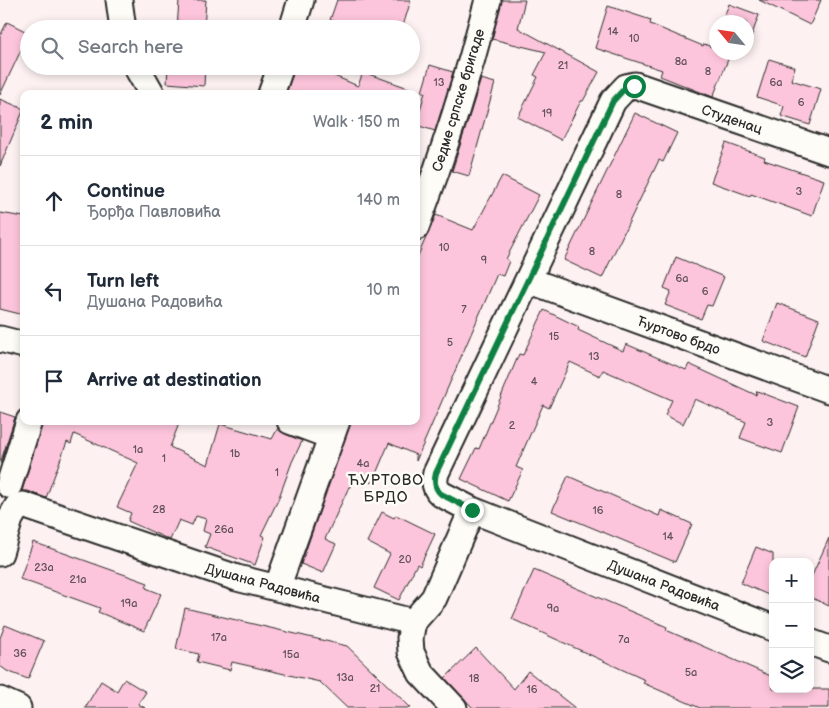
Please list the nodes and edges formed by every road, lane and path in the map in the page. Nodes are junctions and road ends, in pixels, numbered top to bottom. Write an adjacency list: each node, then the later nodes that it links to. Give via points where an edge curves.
1 (119, 0): 4 (street)
2 (301, 0): 5 (street)
3 (488, 0): 11 (street, Седме српске бригаде, via 439,168)
4 (122, 20)
5 (295, 20)
6 (141, 75): 8 (street)
7 (278, 75): 9 (street)
8 (150, 90)
9 (272, 90)
10 (829, 152): 12 (street, Студенац, via 634,86 626,87 613,101)
11 (420, 217)
12 (528, 280): 15 (street, Ћуртово брдо); 20 (street, Душана Радовића, via 436,473 435,485 441,494)
13 (0, 339): 14 (street)
14 (20, 344)
15 (829, 390)
16 (28, 425): 19 (street)
17 (315, 425): 18 (street)
18 (333, 428): 22 (street)
19 (9, 490): 21 (street, via 10,520); 22 (street, Душана Радовића, via 23,505 211,570)
20 (472, 510): 23 (street, via 434,598); 24 (street, Душана Радовића)
21 (0, 553)
22 (277, 588): 23 (street, Душана Радовића)
23 (413, 622): 29 (street, via 411,652 428,682)
24 (769, 626)
25 (814, 644): 26 (street)
26 (829, 650)
27 (0, 700): 28 (street)
28 (18, 708)
29 (454, 708)

